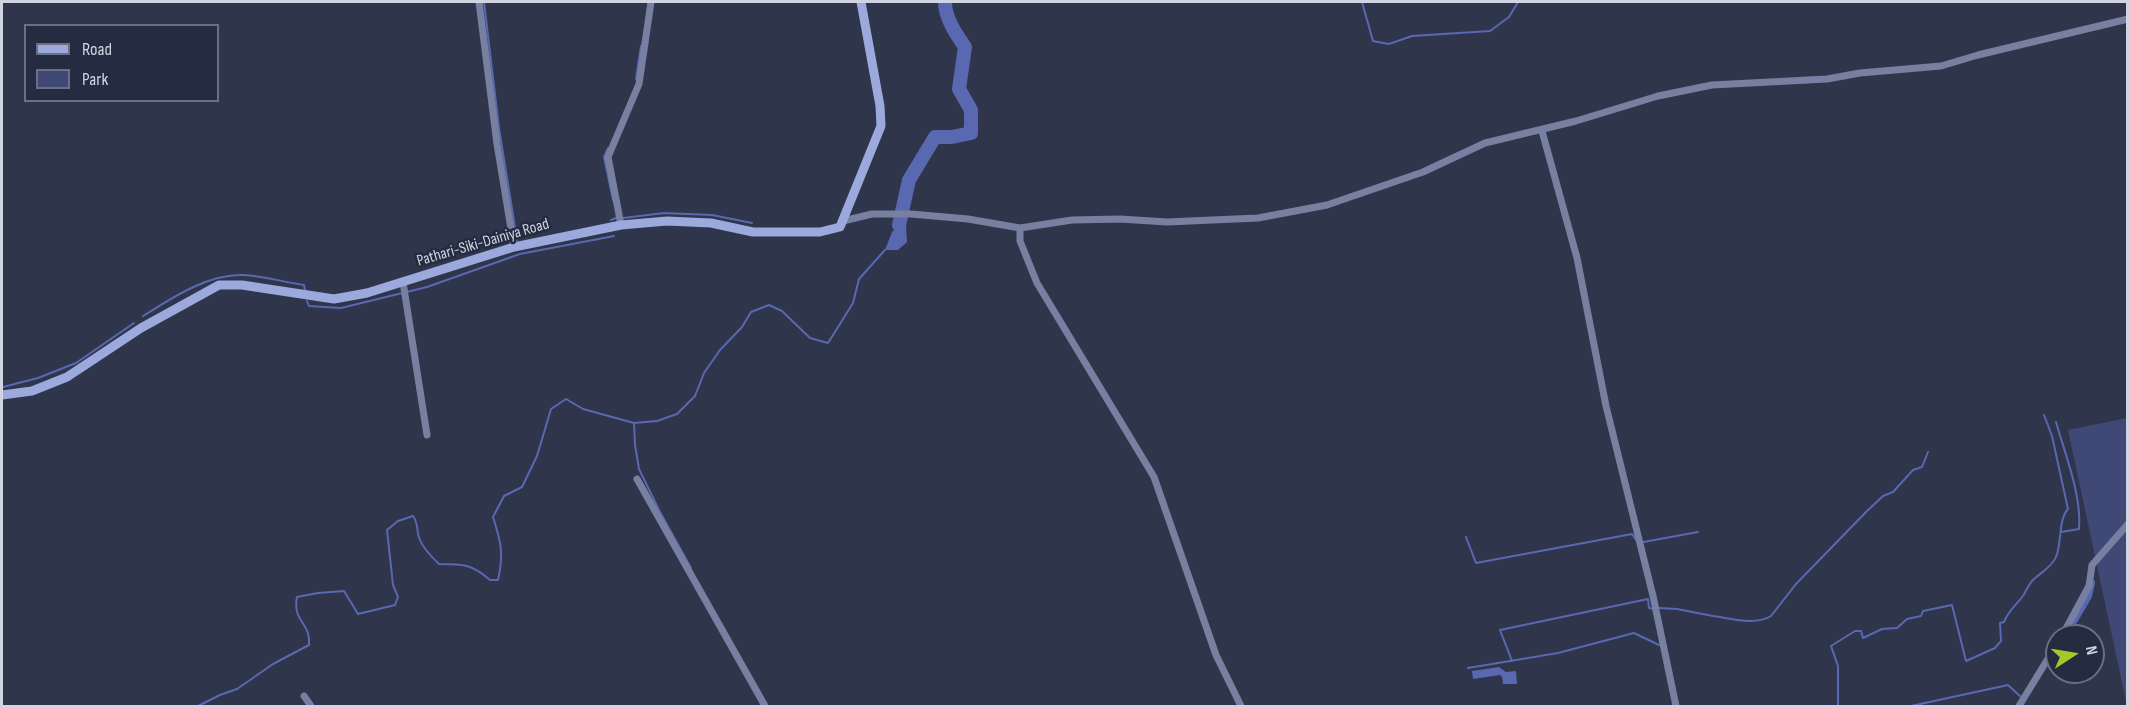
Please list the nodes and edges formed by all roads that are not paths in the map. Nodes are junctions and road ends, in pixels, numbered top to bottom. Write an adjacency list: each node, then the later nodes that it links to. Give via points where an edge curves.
1 (479, 2): 9 (street)
2 (651, 2): 7 (street, via 639,84 609,157)
3 (861, 2): 6 (main road, via 881,126)
4 (2127, 19): 5 (street, via 1941,66 1827,79 1712,85 1658,96)
5 (1542, 131): 8 (street, via 1485,143 1409,177 1327,205 1289,213 1167,222 1072,220); 21 (street, via 1577,258 1606,406)
6 (843, 221): 7 (main road, Pathari-Siki-Dainiya Road, via 840,226 820,232 753,232 711,223 667,221); 8 (street, via 872,214 910,214)
7 (621, 225): 9 (main road, Pathari-Siki-Dainiya Road)
8 (1020, 228): 20 (street, via 1020,241 1036,283 1154,477 1216,655)
9 (514, 248): 10 (main road, Pathari-Siki-Dainiya Road)
10 (403, 282): 11 (main road, Pathari-Siki-Dainiya Road, via 334,299 219,285 141,328 67,377 32,391); 12 (street)
11 (2, 395)
12 (427, 435)
13 (637, 479): 19 (street)
14 (2127, 524): 15 (street, via 2092,566 2089,586)
15 (2068, 624)
16 (2045, 664): 22 (street)
17 (304, 696): 18 (street)
18 (311, 706)
19 (765, 706)
20 (1241, 706)
21 (1676, 706)
22 (2019, 706)

